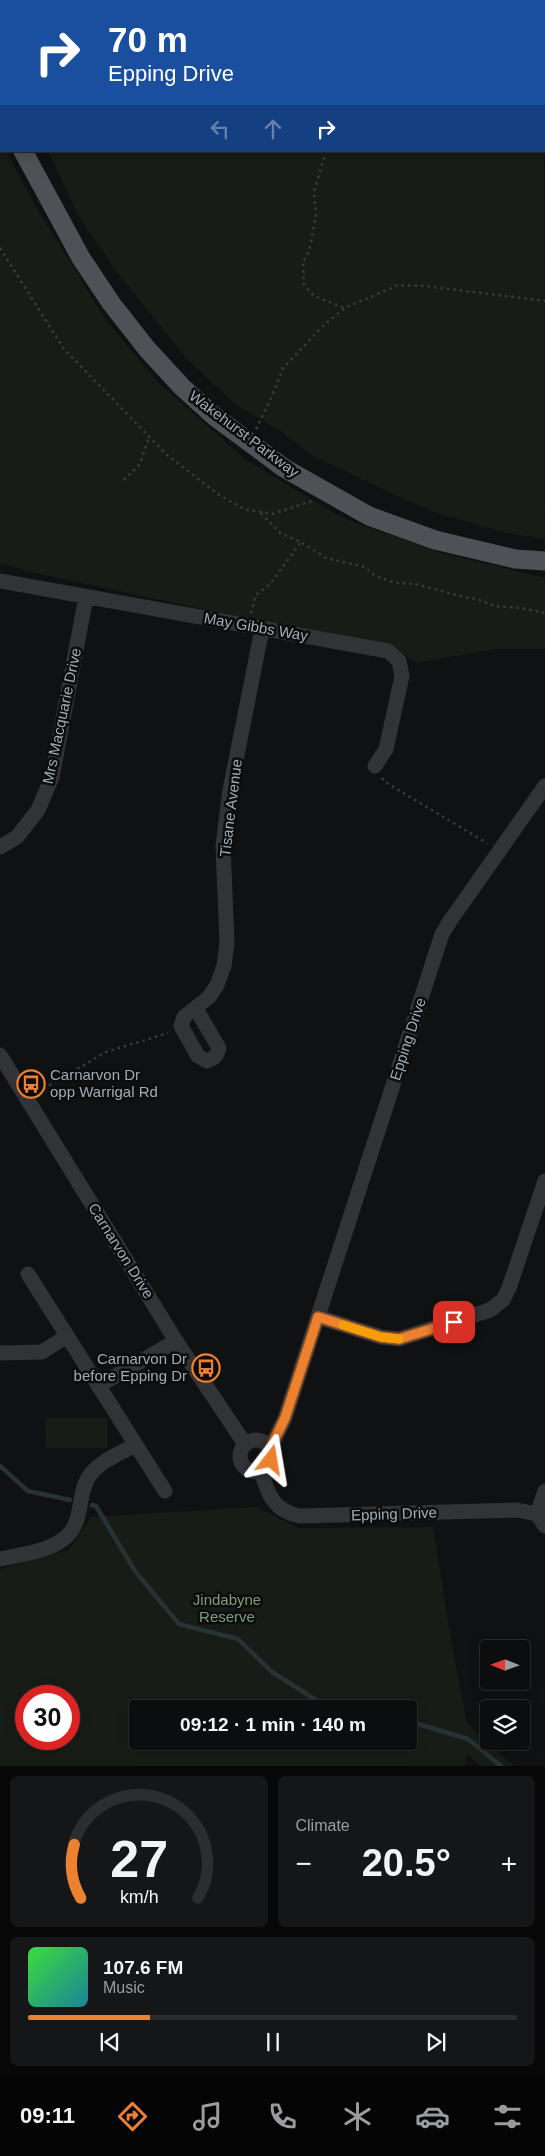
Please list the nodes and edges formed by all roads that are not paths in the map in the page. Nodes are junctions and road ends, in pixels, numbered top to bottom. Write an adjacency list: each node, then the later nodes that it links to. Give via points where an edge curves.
1 (24, 152): 2 (main road, Wakehurst Parkway, via 81,258 111,303 182,387 214,416 284,468 370,516 435,540 515,559)
2 (545, 561)
3 (0, 581): 4 (street, May Gibbs Way)
4 (86, 597): 5 (street, May Gibbs Way); 8 (street, Mrs Macquarie Drive, via 52,777 38,810 16,837)
5 (256, 628): 6 (street, May Gibbs Way, via 388,651 399,661 402,676 386,749); 9 (street, Tisane Avenue, via 224,845 227,943 224,966 217,985)
6 (375, 766)
7 (545, 786): 13 (street, Epping Drive, via 442,934)
8 (0, 847)
9 (196, 1009): 9 (street, Tisane Avenue, via 217,1042 218,1054 214,1058 203,1060 198,1056 182,1031 182,1020)
10 (0, 1055): 15 (street, Carnarvon Drive)
11 (545, 1181): 13 (street, via 509,1288 503,1300 490,1310 399,1339 381,1337)
12 (28, 1274): 14 (street)
13 (318, 1317): 20 (street, Epping Drive, via 285,1418)
14 (67, 1336): 16 (street, via 42,1352); 17 (street)
15 (176, 1340): 17 (street); 18 (street, Carnarvon Drive)
16 (0, 1353)
17 (98, 1386): 19 (street)
18 (245, 1444): 20 (street, via 259,1441); 21 (street, via 240,1453 242,1464 250,1471)
19 (135, 1445): 22 (street); 25 (street, via 89,1476 76,1524 68,1536 55,1545)
20 (270, 1449): 21 (street, via 269,1465)
21 (261, 1472): 24 (street, Epping Drive, via 275,1505 288,1514 517,1510)
22 (165, 1491)
23 (545, 1491): 24 (street)
24 (541, 1520)
25 (0, 1559)

